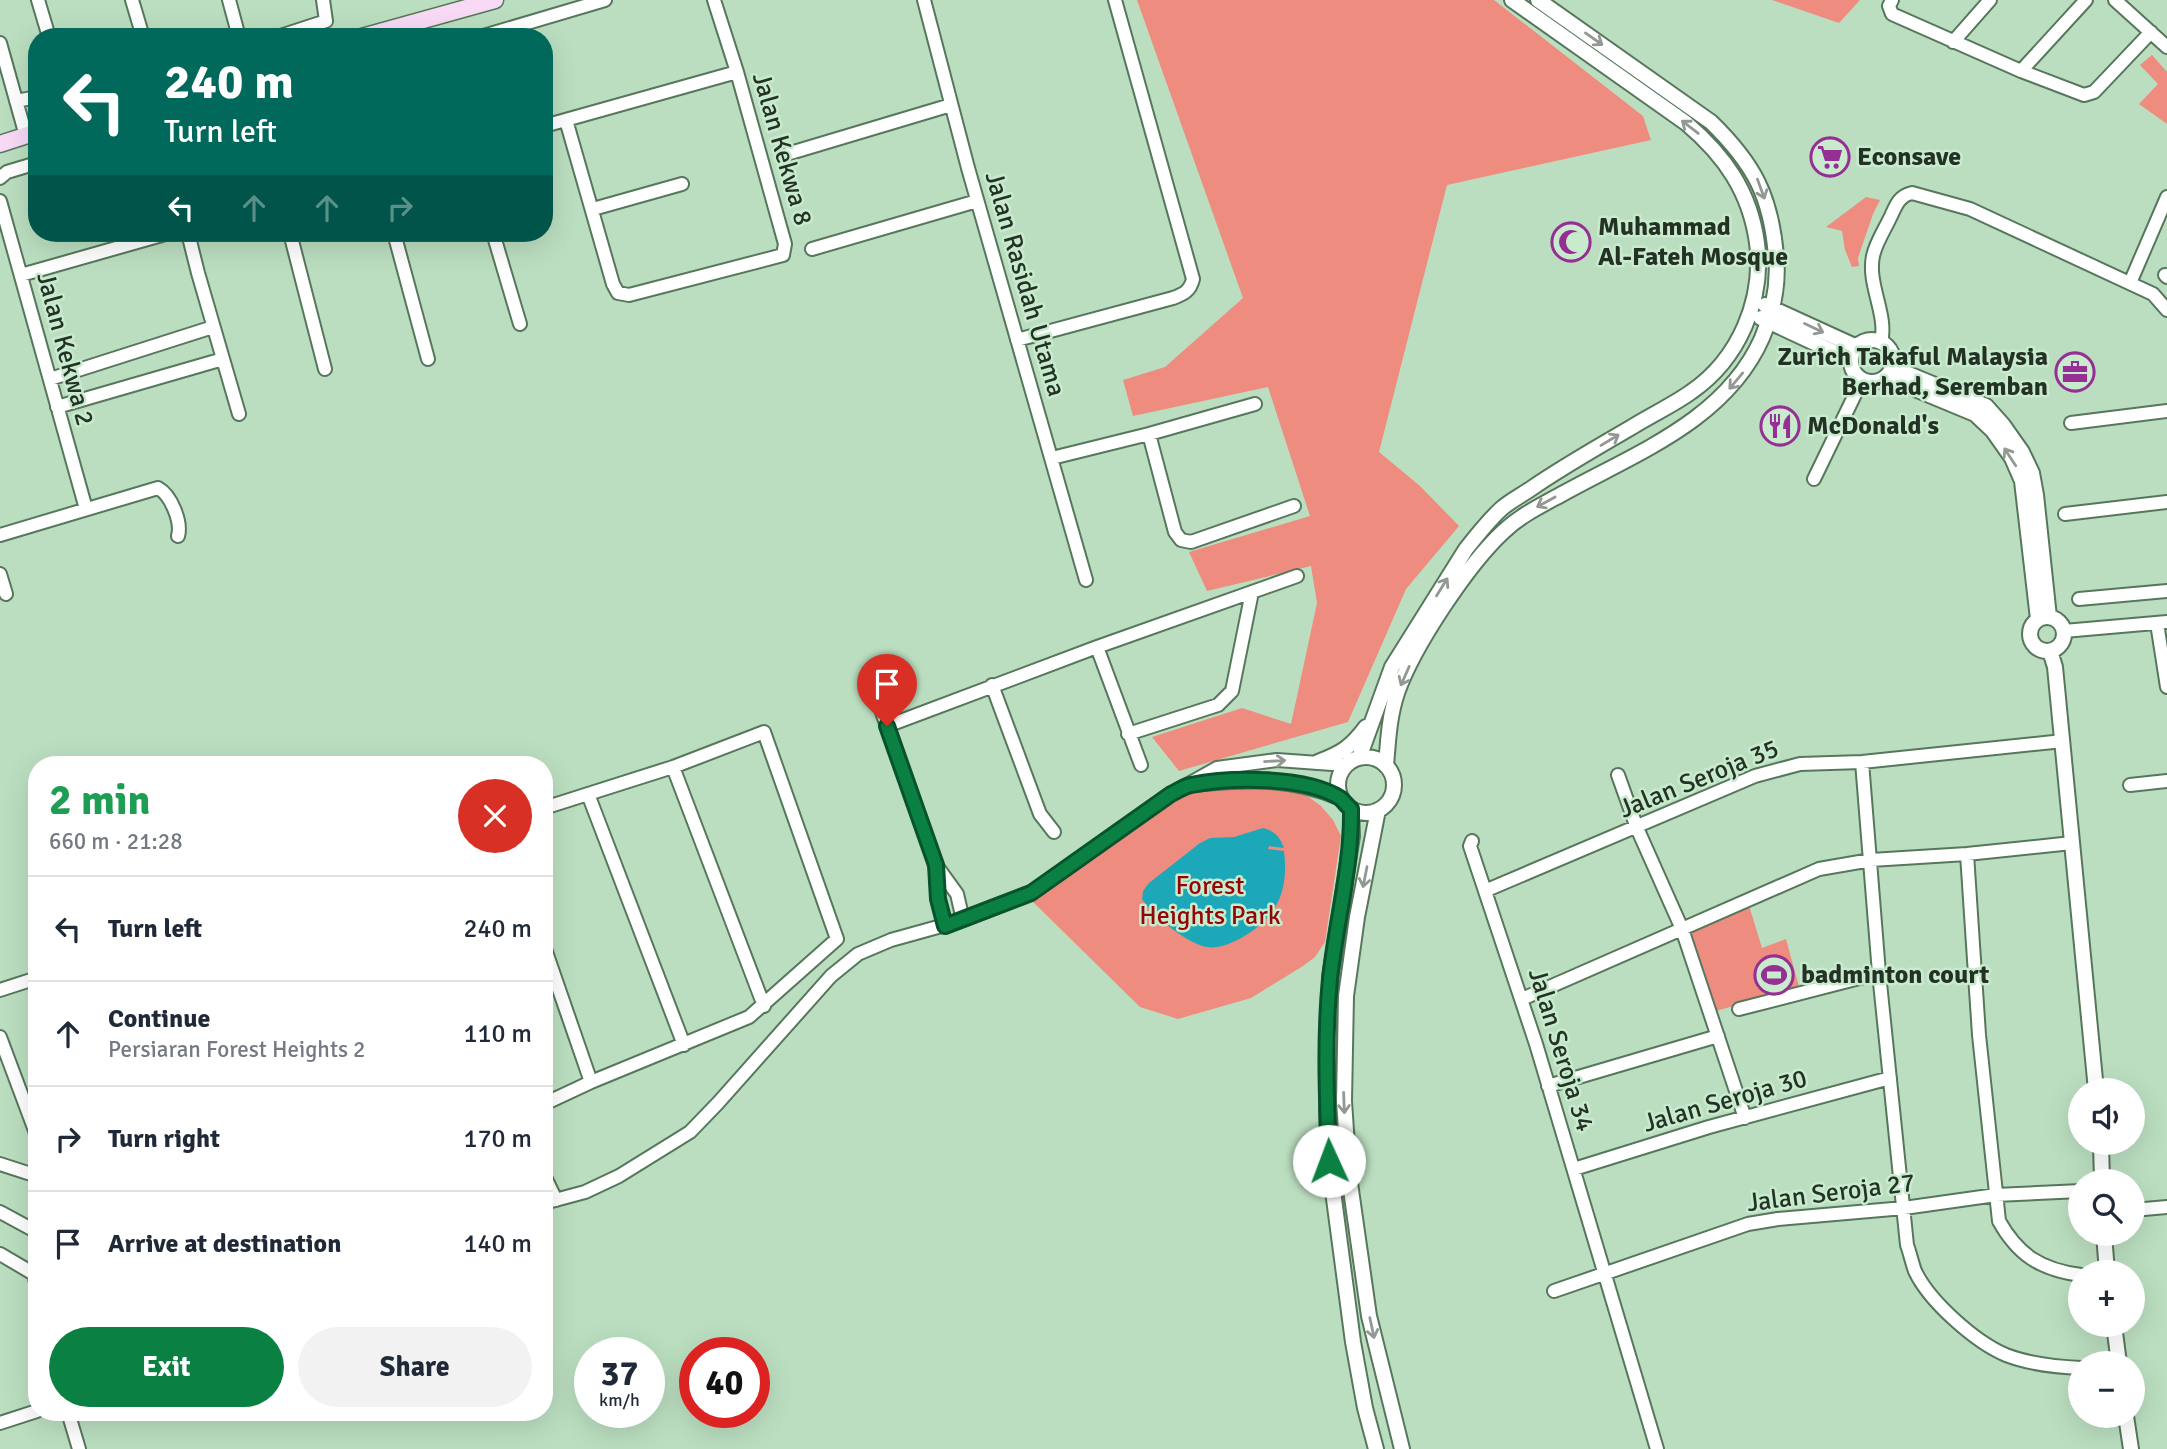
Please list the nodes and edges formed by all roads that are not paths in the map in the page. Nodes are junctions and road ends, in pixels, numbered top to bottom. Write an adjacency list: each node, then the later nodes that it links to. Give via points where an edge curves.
1 (39, 0): 16 (street)
2 (132, 0): 17 (street)
3 (229, 0): 18 (street)
4 (323, 0): 19 (street, via 326,21)
5 (495, 0): 20 (main road)
6 (604, 0): 21 (street)
7 (714, 0): 27 (street, Jalan Kekwa 8)
8 (925, 0): 30 (street, Jalan Rasidah Utama)
9 (1115, 0): 57 (street, via 1193,279 1191,286 1173,298)
10 (1512, 0): 52 (street, one-way to 10, via 1758,256 1754,218 1726,163 1686,123)
11 (1538, 0): 54 (street, one-way to 54, via 1712,122 1737,147 1756,177 1773,223 1778,273)
12 (1892, 0): 23 (street, via 1892,14)
13 (1990, 0): 23 (street)
14 (2086, 0): 26 (street)
15 (2115, 0): 22 (street)
16 (47, 28)
17 (140, 28)
18 (237, 28)
19 (305, 28)
20 (394, 28)
21 (510, 28)
22 (2151, 32): 25 (street); 26 (street, via 2088,95)
23 (1953, 42): 26 (street)
24 (0, 43): 29 (street)
25 (2167, 47)
26 (2021, 71)
27 (737, 72): 31 (street); 43 (street, Jalan Kekwa 8, via 785,244 783,255 629,295 618,293)
28 (28, 99): 29 (street)
29 (16, 101): 33 (street)
30 (951, 105): 36 (street); 42 (street, Jalan Rasidah Utama)
31 (566, 120): 32 (street); 43 (street, Jalan Kekwa 8)
32 (553, 124)
33 (28, 127)
34 (28, 135): 35 (main road)
35 (0, 145)
36 (788, 155)
37 (28, 166): 38 (street)
38 (0, 178)
39 (682, 184): 43 (street)
40 (2167, 197): 51 (street)
41 (0, 201): 50 (street, Jalan Kekwa 2)
42 (977, 201): 49 (street); 57 (street, Jalan Rasidah Utama)
43 (593, 209)
44 (137, 242): 50 (street)
45 (190, 242): 56 (street)
46 (292, 242): 63 (street)
47 (396, 242): 61 (street)
48 (496, 242): 55 (street)
49 (812, 249)
50 (21, 275): 65 (street, Jalan Kekwa 2)
51 (2130, 283): 53 (street, via 2153,294); 58 (street, via 1970,209 1907,194 1899,201 1873,256)
52 (1752, 307): 54 (street); 96 (street, one-way to 52, via 1397,659 1479,532 1502,508 1560,469 1693,391 1739,341)
53 (2167, 310)
54 (1770, 315): 59 (street); 104 (street, one-way to 104, via 1753,358 1717,403 1529,512 1489,545 1405,673 1390,723)
55 (520, 324)
56 (213, 327): 60 (street); 65 (street)
57 (1017, 340): 73 (street, Jalan Rasidah Utama)
58 (1881, 343): 59 (street, via 1868,341); 62 (street)
59 (1854, 354): 66 (street, via 1854,371)
60 (223, 359): 68 (street); 70 (street)
61 (428, 359)
62 (1892, 359): 64 (street); 88 (street, via 1906,373 1986,406 2022,452 2034,484)
63 (325, 369)
64 (1886, 377): 66 (street); 88 (street, one-way to 64, via 2022,481 2012,458 1975,414)
65 (50, 379): 68 (street, Jalan Kekwa 2)
66 (1862, 380): 74 (street)
67 (1255, 404): 72 (street)
68 (57, 407): 77 (street, Jalan Kekwa 2)
69 (2167, 411): 71 (street)
70 (239, 414)
71 (2071, 423)
72 (1149, 435): 73 (street); 76 (street, via 1181,540 1191,542)
73 (1052, 458): 83 (street, Jalan Rasidah Utama)
74 (1814, 479)
75 (2167, 502): 78 (street)
76 (1294, 506)
77 (86, 509): 79 (street); 80 (street, via 158,488 165,492 180,529)
78 (2065, 514)
79 (0, 535)
80 (178, 536)
81 (0, 574): 86 (street)
82 (1297, 576): 85 (street)
83 (1086, 580)
84 (2167, 591): 87 (street)
85 (1252, 592): 91 (street); 98 (street, via 1232,691 1226,699)
86 (6, 594)
87 (2079, 599)
88 (2043, 618): 90 (street, via 2059,621); 92 (street, via 2031,627 2030,638 2040,650)
89 (2162, 623): 90 (street); 94 (street)
90 (2064, 631): 92 (street, via 2063,642)
91 (1097, 647): 93 (street); 98 (street)
92 (2050, 651): 99 (street)
93 (992, 685): 97 (street); 115 (street, via 1040,814)
94 (2167, 687)
95 (876, 695): 97 (street)
96 (1378, 709): 100 (street); 101 (street, via 1351,747)
97 (887, 726): 120 (street)
98 (1128, 734): 103 (street)
99 (2063, 741): 102 (street, Jalan Seroja 35); 117 (street)
100 (1353, 761): 101 (street); 104 (street, via 1374,758); 112 (street, via 1339,777)
101 (1318, 762): 108 (street, one-way to 101, via 1217,768 1278,760)
102 (1862, 762): 114 (street, Jalan Seroja 35, via 1800,764 1755,776); 119 (street)
103 (1141, 765)
104 (1386, 766): 113 (street, via 1394,787 1389,801)
105 (673, 767): 110 (street); 130 (street); 130 (street, via 764,732 837,939)
106 (1618, 775): 114 (street)
107 (2167, 781): 109 (street)
108 (1188, 785): 112 (street, via 1277,781 1316,788); 122 (street, via 1031,893)
109 (2130, 785)
110 (588, 794): 111 (street); 134 (street)
111 (553, 804)
112 (1346, 804): 113 (street, via 1365,813); 164 (street, via 1352,836 1330,978 1329,1161 1353,1342)
113 (1378, 810): 165 (street, one-way to 165, via 1346,996 1344,1101 1346,1150 1369,1316)
114 (1637, 828): 121 (street, Jalan Seroja 35); 124 (street)
115 (1054, 832)
116 (1472, 841): 121 (street, Jalan Seroja 34)
117 (2072, 843): 118 (street); 136 (street)
118 (1967, 854): 119 (street); 146 (street)
119 (1871, 860): 124 (street, via 1819,869); 126 (street)
120 (936, 865): 122 (street, via 957,894); 123 (street)
121 (1487, 890): 129 (street, Jalan Seroja 34)
122 (963, 920): 123 (street)
123 (945, 926): 147 (street, via 858,954 831,976 690,1132 619,1176)
124 (1682, 929): 129 (street); 132 (street)
125 (553, 972): 137 (street)
126 (1879, 973): 131 (street); 135 (street)
127 (28, 981): 128 (street)
128 (0, 990)
129 (1521, 999): 138 (street, Jalan Seroja 34)
130 (764, 1006): 134 (street)
131 (1740, 1009)
132 (1718, 1036): 138 (street); 141 (street)
133 (0, 1037): 140 (street)
134 (684, 1045): 137 (street)
135 (1891, 1078): 141 (street, Jalan Seroja 30); 149 (street)
136 (2095, 1078)
137 (592, 1082): 139 (street)
138 (1548, 1086): 143 (street, Jalan Seroja 34)
139 (553, 1100)
140 (28, 1112)
141 (1745, 1118): 143 (street, Jalan Seroja 30)
142 (0, 1164): 144 (street)
143 (1574, 1169): 156 (street, Jalan Seroja 34)
144 (28, 1173)
145 (2068, 1192): 146 (street, Jalan Seroja 27)
146 (1996, 1195): 149 (street, Jalan Seroja 27); 155 (street, via 1999,1221 2012,1243 2034,1261)
147 (553, 1200)
148 (2167, 1207): 150 (street)
149 (1904, 1208): 156 (street, Jalan Seroja 27, via 1748,1224); 158 (street, via 1907,1245 1916,1272 1939,1303 1964,1327 2006,1355)
150 (2145, 1209)
151 (0, 1212): 152 (street)
152 (28, 1227)
153 (0, 1254): 154 (street)
154 (28, 1270)
155 (2068, 1273)
156 (1605, 1275): 157 (street, Jalan Seroja 27); 166 (street, Jalan Seroja 34)
157 (1554, 1291)
158 (2068, 1368)
159 (28, 1414): 161 (street)
160 (71, 1421): 163 (street)
161 (0, 1423)
162 (2128, 1428): 167 (street)
163 (79, 1449)
164 (1376, 1449)
165 (1402, 1449)
166 (1657, 1449)
167 (2131, 1449)

